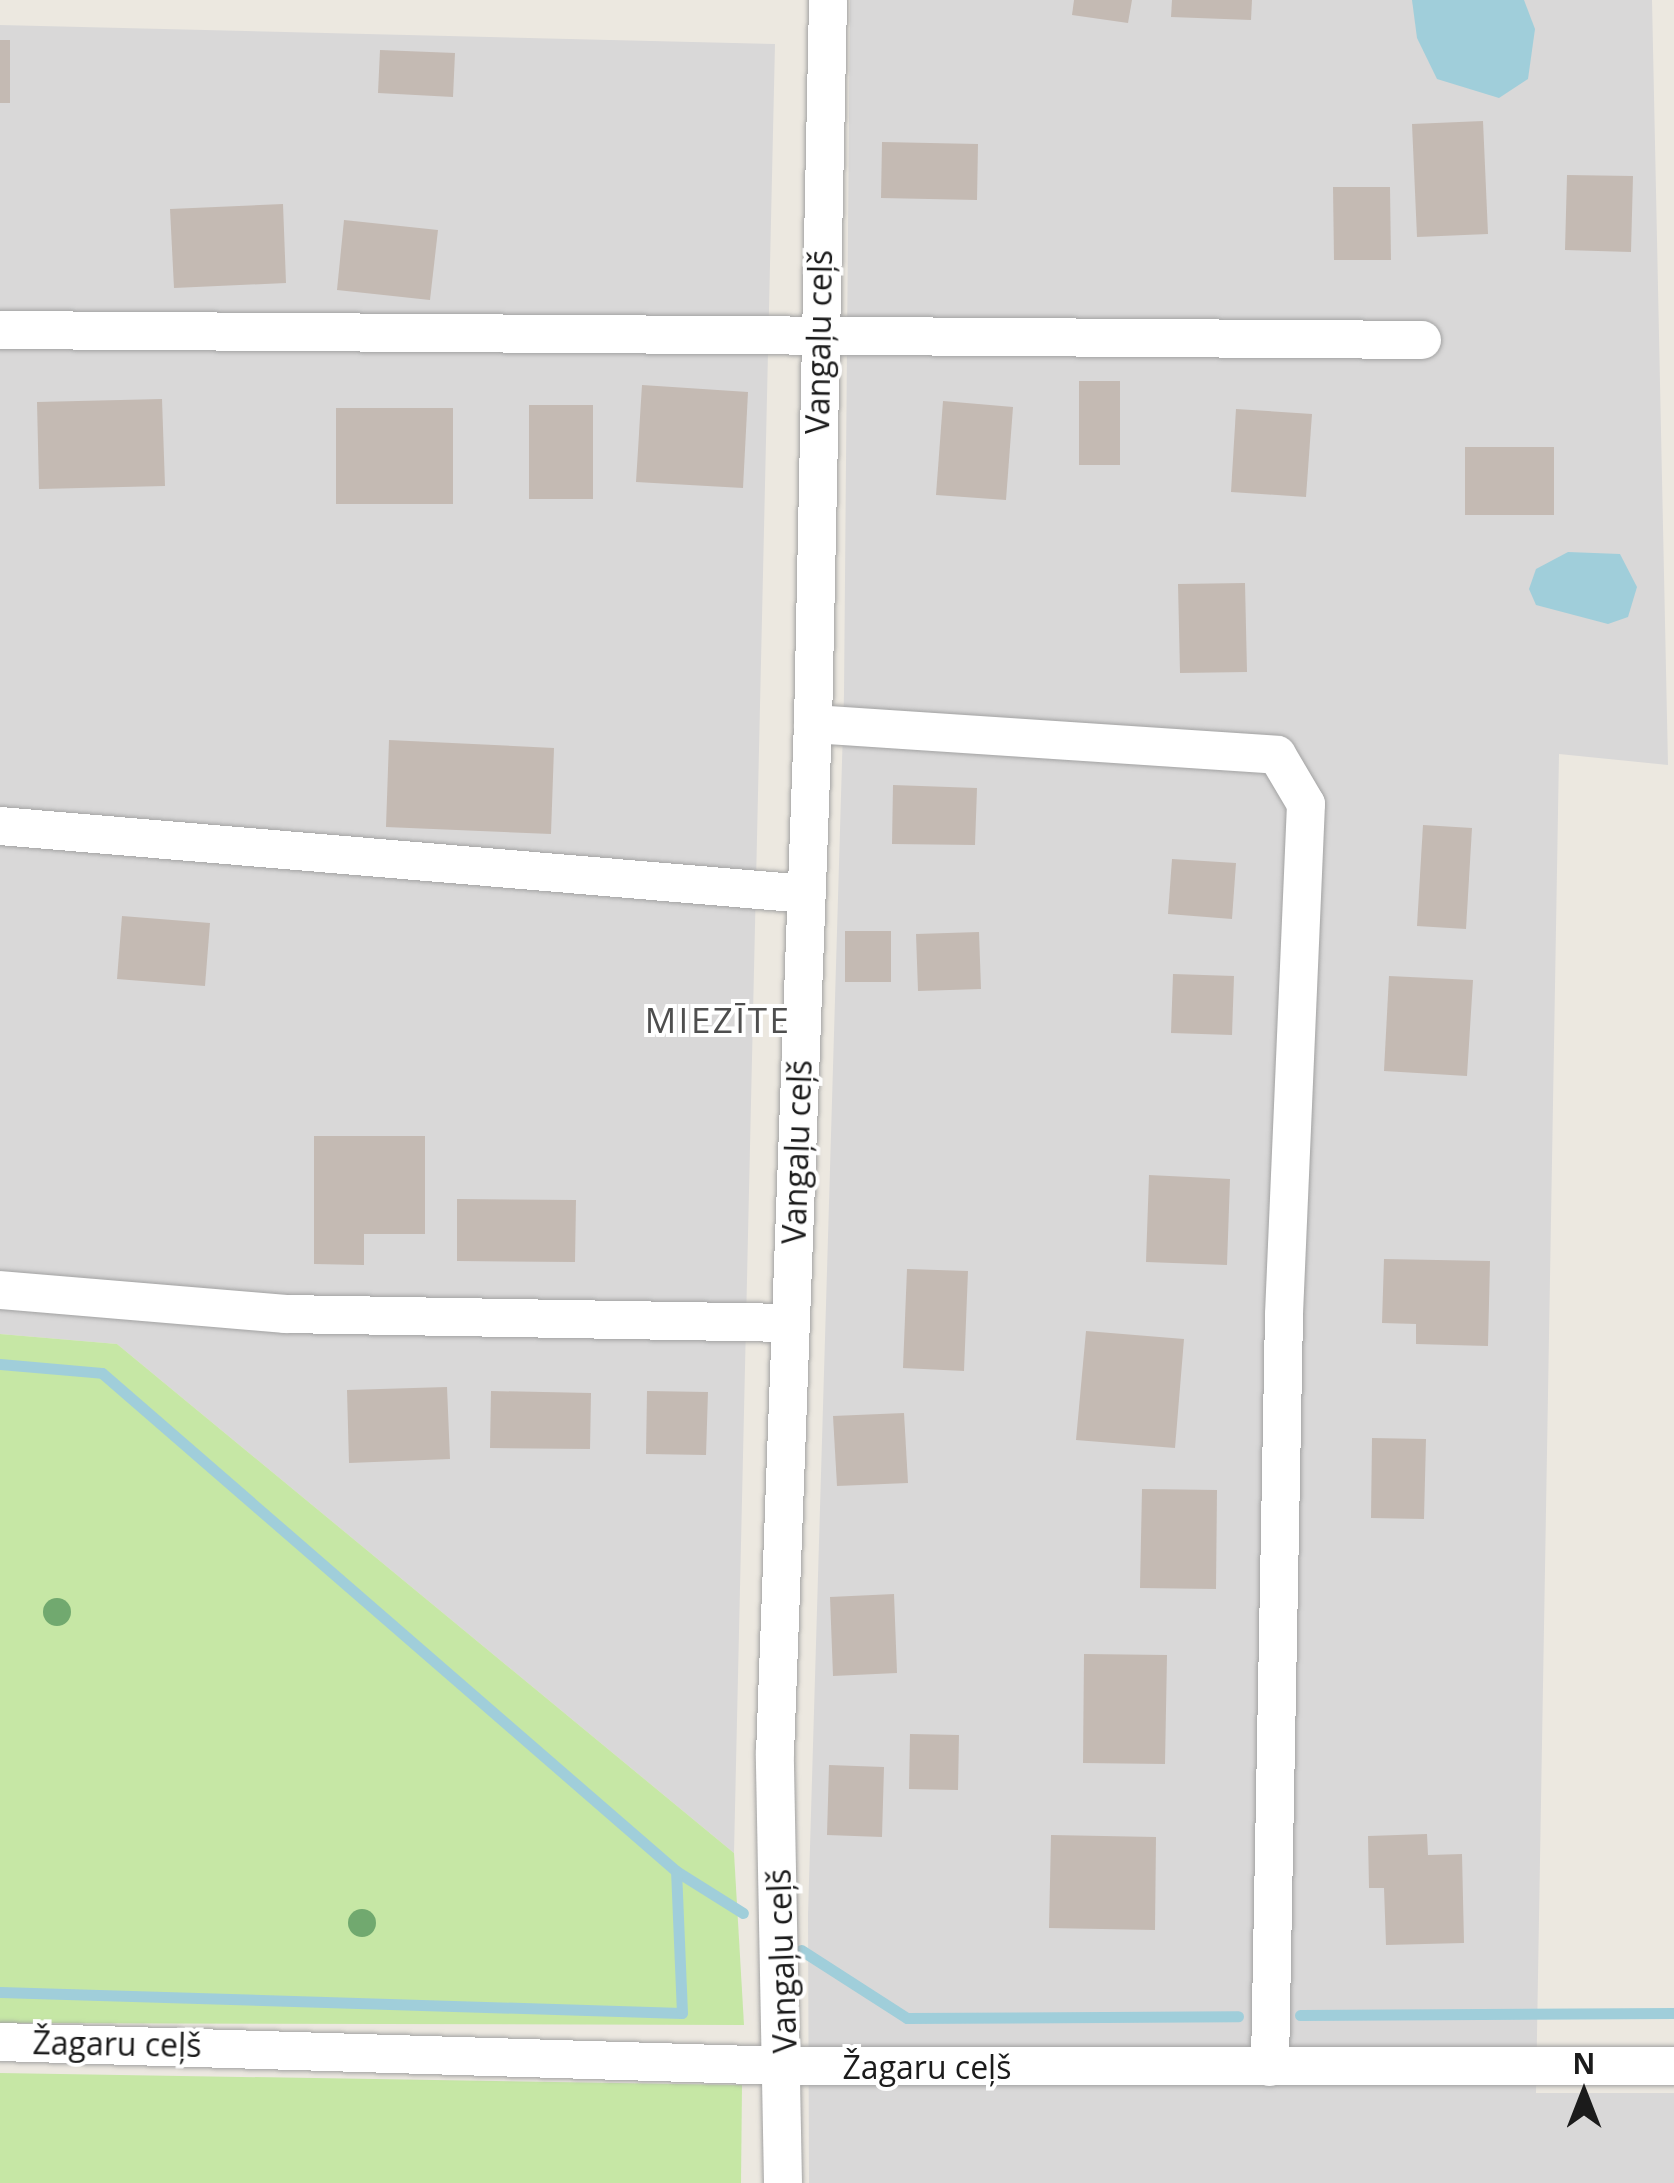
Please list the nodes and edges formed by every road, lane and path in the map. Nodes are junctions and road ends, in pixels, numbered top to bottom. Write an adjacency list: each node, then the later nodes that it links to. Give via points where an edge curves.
1 (828, 0): 3 (street, Vangaļu ceļš)
2 (0, 330): 3 (street)
3 (818, 340): 4 (street); 5 (street, Vangaļu ceļš)
4 (1422, 340)
5 (813, 724): 7 (street, Vangaļu ceļš); 13 (street, via 1277,756 1306,804 1284,1315)
6 (0, 826): 7 (street)
7 (806, 894): 9 (street, Vangaļu ceļš)
8 (0, 1290): 9 (street, via 285,1314)
9 (791, 1323): 11 (street, Vangaļu ceļš, via 775,1754)
10 (0, 2042): 11 (street, Žagaru ceļš)
11 (786, 2066): 13 (street, Žagaru ceļš); 14 (street, Vangaļu ceļš)
12 (1674, 2066): 13 (street, Žagaru ceļš)
13 (1270, 2067)
14 (783, 2183)

